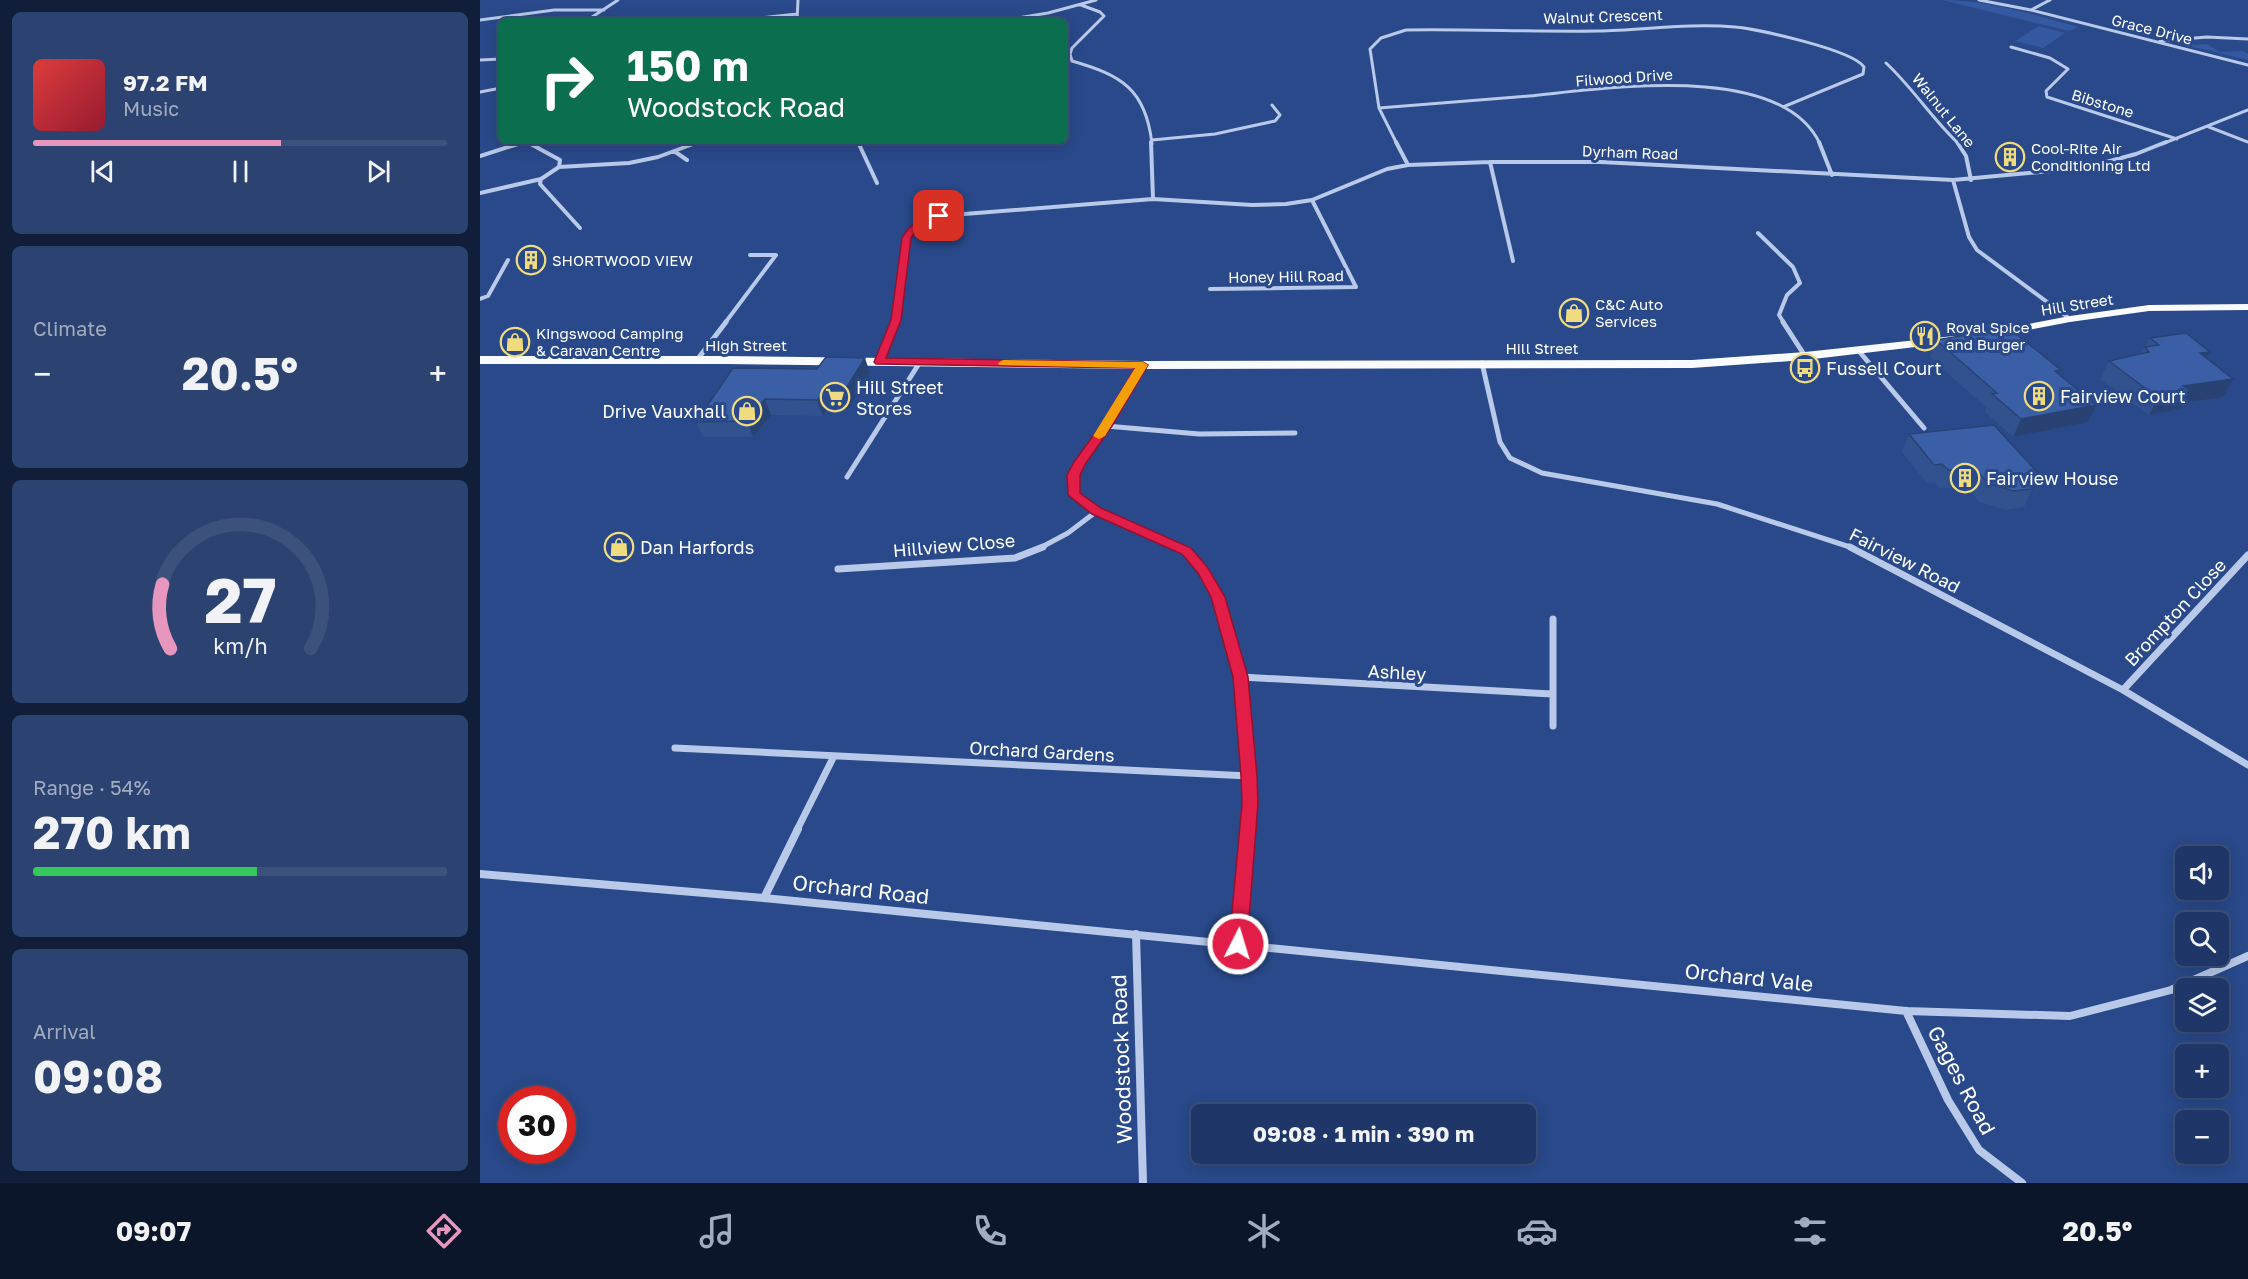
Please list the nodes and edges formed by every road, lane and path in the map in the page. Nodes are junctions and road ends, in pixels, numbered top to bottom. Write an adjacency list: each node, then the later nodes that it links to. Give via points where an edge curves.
1 (618, 0): 7 (street)
2 (798, 0): 9 (street)
3 (1096, 0): 6 (street)
4 (1979, 0): 8 (street, Grace Drive)
5 (2050, 0): 8 (street)
6 (1081, 5): 13 (street); 20 (street, via 1104,16 1072,48)
7 (604, 9): 10 (street); 14 (street, via 554,10)
8 (2031, 10): 16 (street, Grace Drive)
9 (797, 14): 11 (street); 12 (street)
10 (590, 18)
11 (760, 18)
12 (797, 18)
13 (1014, 18)
14 (480, 20)
15 (2248, 39): 16 (street, via 2207,37)
16 (2153, 42): 23 (street, Grace Drive)
17 (2011, 47): 31 (street, Bibstone, via 2055,60 2068,69 2046,91 2047,97)
18 (498, 59): 19 (street)
19 (480, 60)
20 (1072, 61): 21 (street); 32 (street, via 1112,74 1125,83 1143,108)
21 (1068, 62)
22 (1886, 63): 47 (street, Walnut Lane, via 1960,144)
23 (2248, 65)
24 (498, 89): 25 (street)
25 (480, 92)
26 (1272, 105): 32 (street, via 1280,115 1275,121 1215,134)
27 (1783, 107): 28 (street, Filwood Drive, via 1727,90 1657,85); 28 (street, Walnut Crescent, via 1863,74 1864,67 1860,61 1833,49 1740,27 1406,30 1381,38 1370,49); 44 (street, Filwood Drive, via 1807,123)
28 (1378, 108): 42 (street, Walnut Crescent)
29 (2248, 110): 30 (street, Dyrham Road)
30 (2208, 127): 31 (street, Dyrham Road); 33 (street)
31 (2178, 139): 47 (street, Dyrham Road, via 2084,168)
32 (1152, 140): 50 (street)
33 (2248, 142)
34 (520, 144): 39 (street)
35 (531, 144): 43 (street, via 560,160)
36 (693, 144): 38 (street)
37 (858, 144): 48 (street)
38 (674, 151): 40 (street); 43 (street, via 629,163)
39 (480, 156)
40 (687, 160)
41 (1490, 162): 42 (street, Dyrham Road); 44 (street, Dyrham Road, via 1601,162); 56 (street)
42 (1408, 165): 51 (street, Dyrham Road, via 1387,169)
43 (559, 167): 45 (street)
44 (1832, 175): 46 (street, Dyrham Road)
45 (541, 179): 49 (street); 52 (street, via 540,184)
46 (1953, 180): 47 (street, Dyrham Road); 60 (street, via 1969,237 1977,250)
47 (1971, 180)
48 (877, 183)
49 (480, 193)
50 (1153, 199): 51 (street, via 1252,206); 66 (street, via 960,213 922,222 907,238 896,320)
51 (1312, 200): 57 (street, Honey Hill Road, via 1356,287)
52 (580, 228)
53 (1758, 232): 62 (street, via 1793,267 1800,283 1787,295 1779,315)
54 (750, 255): 64 (street, via 776,255)
55 (508, 260): 58 (street, via 488,296)
56 (1513, 261)
57 (1210, 289)
58 (480, 299)
59 (2248, 307): 60 (main road, Hill Street, via 2149,308)
60 (2070, 319): 61 (main road, Hill Street, via 1975,337)
61 (1858, 350): 62 (main road, Hill Street); 71 (street)
62 (1805, 356): 68 (main road, Hill Street, via 1692,364)
63 (480, 360): 64 (main road, High Street)
64 (697, 360): 65 (main road, High Street)
65 (833, 361): 66 (main road, Hill Street)
66 (879, 362): 67 (main road, Hill Street)
67 (920, 362): 69 (main road, Hill Street); 73 (street)
68 (1482, 363): 69 (main road, Hill Street); 79 (street, Fairview Road, via 1500,442 1510,458 1542,473 1717,504 1849,546)
69 (1143, 365): 70 (street)
70 (1106, 426): 72 (street, via 1199,434); 74 (street, via 1073,475 1074,495)
71 (1924, 428)
72 (1295, 433)
73 (847, 477)
74 (1096, 511): 76 (street, Hillview Close, via 1062,538 1015,558); 78 (street, via 1186,551 1198,564 1218,597)
75 (2248, 555): 79 (street, Brompton Close)
76 (838, 569)
77 (1553, 619): 80 (street)
78 (1241, 677): 80 (street, Ashley); 85 (street)
79 (2123, 690): 84 (street, Fairview Road)
80 (1552, 694): 81 (street)
81 (1553, 726)
82 (675, 748): 83 (street, Orchard Gardens)
83 (834, 756): 85 (street, Orchard Gardens); 87 (street)
84 (2248, 765)
85 (1249, 776): 89 (street)
86 (480, 874): 87 (street, Orchard Road)
87 (764, 898): 88 (street, Orchard Road)
88 (1136, 934): 89 (street, Orchard Road); 92 (street, Woodstock Road)
89 (1238, 944): 91 (street, Orchard Vale)
90 (2248, 956): 91 (street, Orchard Vale, via 2171,990 2070,1016)
91 (1906, 1011): 93 (street, Gages Road, via 1948,1100 1979,1150)
92 (1143, 1183)
93 (2022, 1183)

